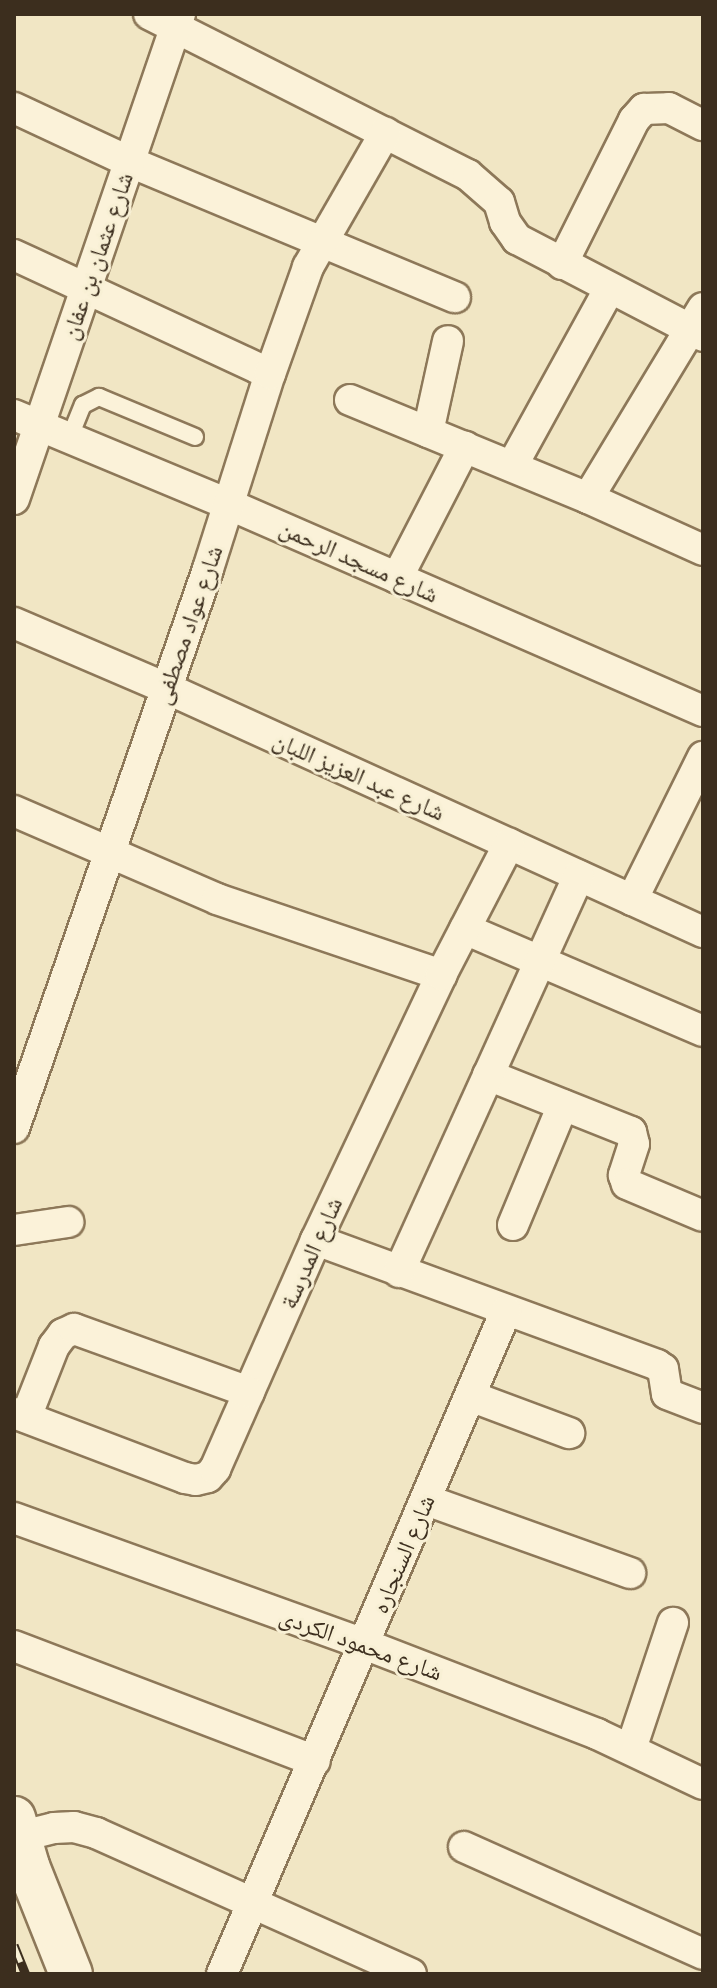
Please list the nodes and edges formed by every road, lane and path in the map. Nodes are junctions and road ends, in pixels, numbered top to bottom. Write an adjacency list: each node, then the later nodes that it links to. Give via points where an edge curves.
1 (168, 18): 4 (street); 5 (street, شارع عثمان بن عفان)
2 (14, 108): 5 (street)
3 (703, 125): 8 (street, via 669,108 644,109)
4 (385, 133): 6 (street, شارع عواد مصطفى); 8 (street, via 486,187 517,239)
5 (130, 162): 6 (street); 10 (street, شارع عثمان بن عفان)
6 (319, 242): 11 (street); 14 (street, شارع عواد مصطفى)
7 (14, 255): 10 (street)
8 (562, 264): 9 (street)
9 (610, 288): 12 (street); 21 (street)
10 (86, 289): 14 (street); 16 (street, شارع عثمان بن عفان)
11 (455, 297)
12 (699, 325): 22 (street)
13 (448, 341): 17 (street)
14 (270, 374): 24 (street, شارع عواد مصطفى)
15 (350, 400): 17 (street)
16 (26, 421): 19 (street, شارع مسجد الرحمن); 23 (street, شارع عثمان بن عفان)
17 (428, 432): 20 (street)
18 (195, 437): 19 (lane, via 99,397 83,405)
19 (69, 439): 24 (street, شارع مسجد الرحمن)
20 (465, 446): 21 (street); 26 (street)
21 (512, 466): 22 (street)
22 (588, 498): 25 (street)
23 (14, 499)
24 (228, 504): 26 (street, شارع مسجد الرحمن); 28 (street, شارع عواد مصطفى)
25 (703, 550)
26 (397, 578): 29 (street, شارع مسجد الرحمن)
27 (14, 623): 28 (street, شارع عبد العزيز اللبان)
28 (166, 688): 32 (street, شارع عبد العزيز اللبان); 33 (street, شارع عواد مصطفى)
29 (703, 711)
30 (703, 757): 35 (street)
31 (14, 811): 33 (street)
32 (509, 844): 34 (street, شارع عبد العزيز اللبان); 36 (street, شارع المدرسة)
33 (108, 853): 39 (street, via 229,904); 42 (street, شارع عواد مصطفى)
34 (579, 876): 35 (street, شارع عبد العزيز اللبان); 38 (street)
35 (632, 900): 37 (street, شارع عبد العزيز اللبان)
36 (465, 929): 38 (street); 39 (street, شارع المدرسة)
37 (703, 932)
38 (539, 962): 40 (street); 41 (street)
39 (441, 975): 49 (street, شارع المدرسة)
40 (703, 1031)
41 (488, 1075): 43 (street); 50 (street)
42 (21, 1083): 44 (street, شارع عواد مصطفى)
43 (563, 1105): 45 (street, via 631,1132 627,1184); 47 (street)
44 (14, 1128)
45 (703, 1216)
46 (68, 1222): 48 (street)
47 (513, 1225)
48 (14, 1230)
49 (316, 1240): 50 (street); 52 (street, شارع المدرسة)
50 (399, 1272): 51 (street)
51 (506, 1311): 53 (street, شارع السنجاره); 54 (street, via 657,1365 663,1369 667,1394)
52 (249, 1392): 55 (street, via 74,1329 54,1346); 55 (street, شارع المدرسة, via 215,1469 196,1480)
53 (470, 1396): 56 (street); 57 (street, شارع السنجاره)
54 (703, 1408)
55 (20, 1415)
56 (569, 1433)
57 (426, 1500): 59 (street); 61 (street, شارع السنجاره)
58 (14, 1518): 61 (street, شارع محمود الكردى)
59 (630, 1573)
60 (673, 1623): 63 (street)
61 (364, 1644): 63 (street, شارع محمود الكردى); 64 (street, شارع السنجاره)
62 (14, 1646): 64 (street)
63 (631, 1749): 65 (street, شارع محمود الكردى)
64 (315, 1761): 68 (street, شارع السنجاره)
65 (703, 1784)
66 (16, 1828): 68 (street, via 74,1827 96,1833); 70 (street)
67 (464, 1847): 69 (street)
68 (254, 1904): 71 (street, شارع السنجاره); 72 (street)
69 (703, 1954)
70 (71, 1974)
71 (222, 1974)
72 (411, 1974)

